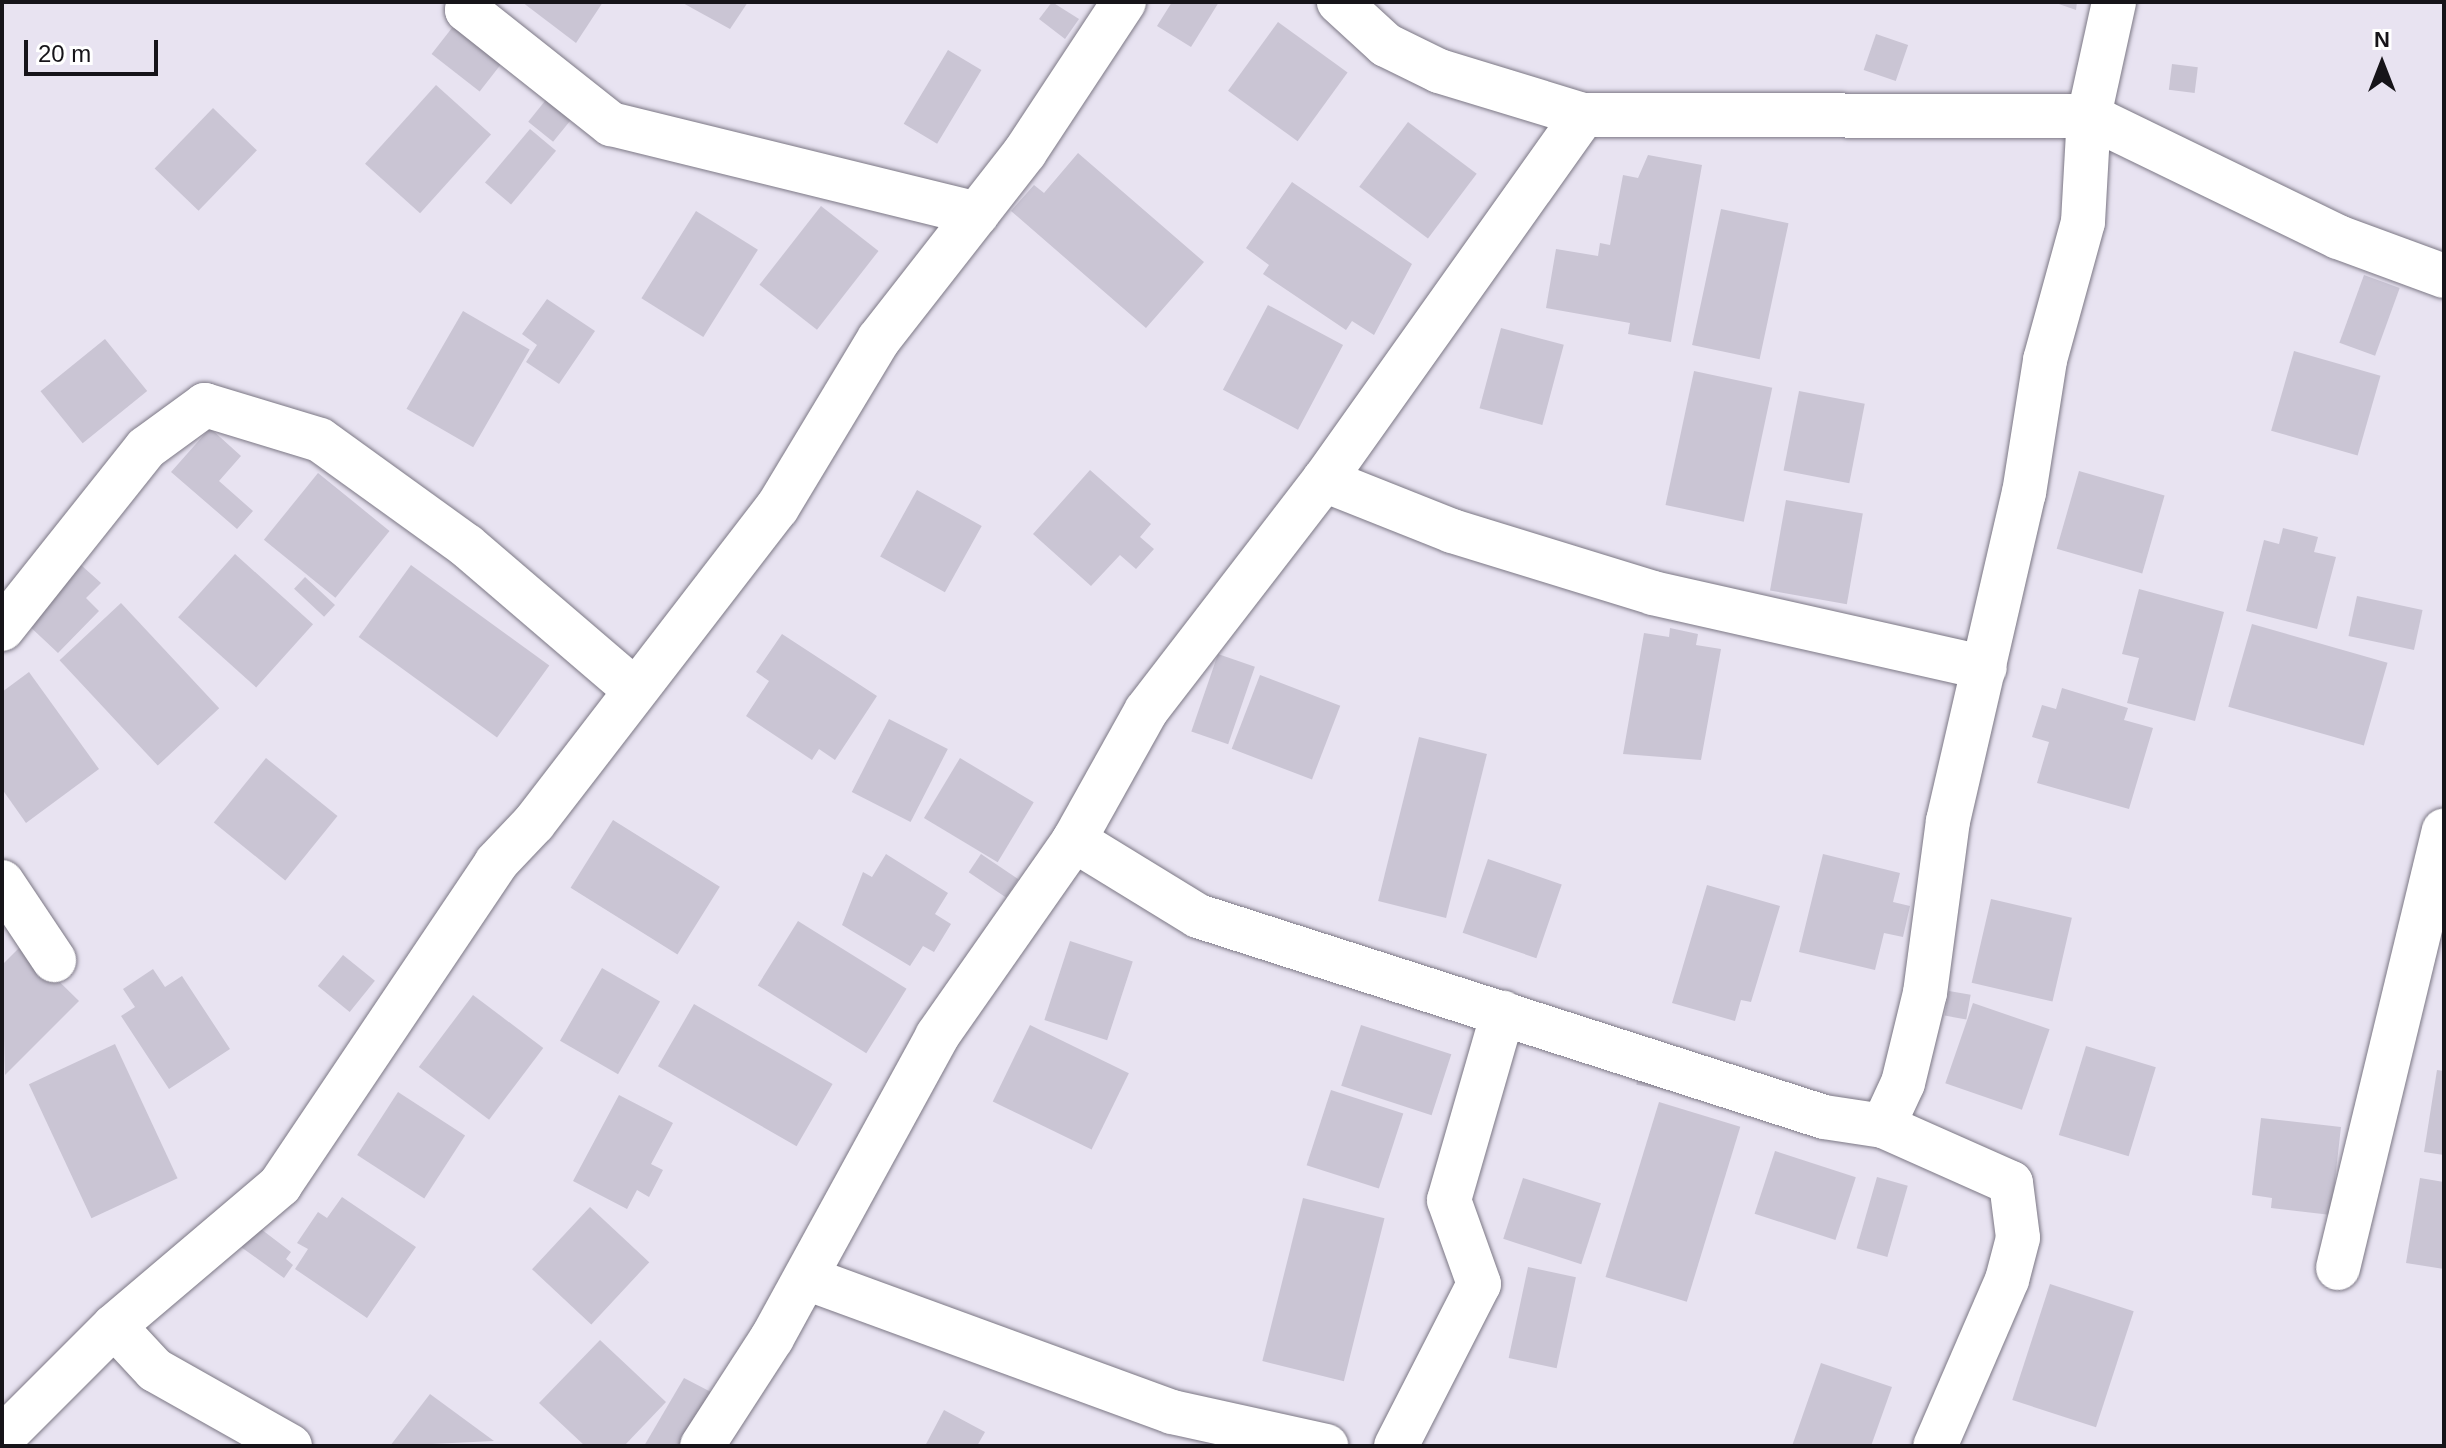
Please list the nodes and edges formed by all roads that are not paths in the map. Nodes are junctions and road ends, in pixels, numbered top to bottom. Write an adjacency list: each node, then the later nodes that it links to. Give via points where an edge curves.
1 (473, 2): 7 (street, via 467,10 611,124)
2 (1124, 2): 7 (street)
3 (1339, 2): 5 (street, via 1386,45 1439,71)
4 (2114, 2): 6 (street)
5 (1583, 115): 6 (street); 9 (street)
6 (2089, 116): 8 (street, via 2338,237); 11 (street, via 2083,222 2045,360)
7 (977, 214): 12 (street, via 870,352 777,508)
8 (2444, 276)
9 (1324, 480): 11 (street, via 1452,531 1653,593); 14 (street, via 1146,711)
10 (2, 629): 12 (street, via 146,448 205,405 320,440 467,546)
11 (1985, 668): 18 (street, via 1948,821 1925,993 1903,1083)
12 (634, 689): 21 (street, via 496,863 280,1185)
13 (2444, 831): 19 (street)
14 (1074, 840): 17 (street, via 1198,916); 20 (street, via 937,1036)
15 (2, 882): 16 (street)
16 (54, 960)
17 (1503, 1013): 18 (street, via 1824,1117); 26 (street, via 1449,1200 1479,1284)
18 (1883, 1126): 27 (street, via 2011,1183 2018,1238 2007,1280)
19 (2338, 1268)
20 (806, 1278): 24 (street); 25 (street, via 1172,1412)
21 (114, 1326): 22 (street); 23 (street, via 155,1370)
22 (2, 1438)
23 (290, 1446)
24 (702, 1446)
25 (1326, 1446)
26 (1396, 1446)
27 (1935, 1446)

